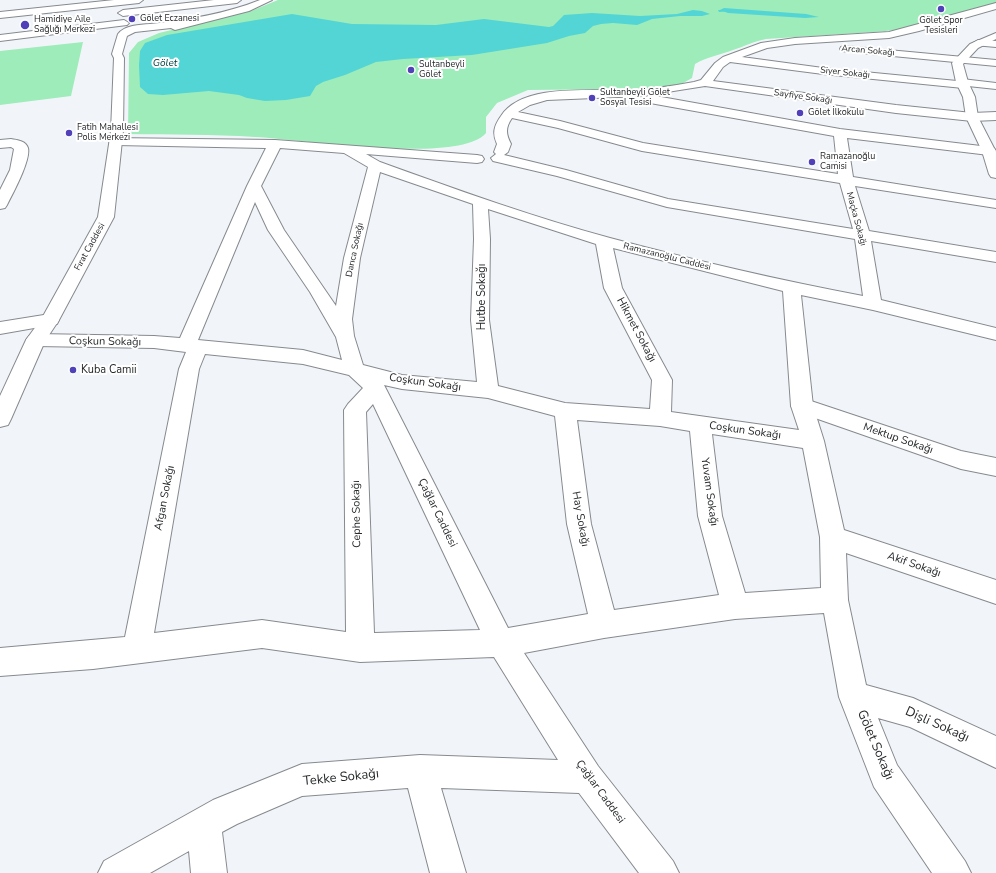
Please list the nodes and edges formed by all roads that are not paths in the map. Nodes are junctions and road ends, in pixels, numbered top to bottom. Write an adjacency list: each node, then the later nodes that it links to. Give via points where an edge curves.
1 (51, 0): 7 (street)
2 (139, 0): 5 (street)
3 (237, 0): 8 (street)
4 (268, 0): 11 (street, via 246,9 190,23)
5 (123, 1): 7 (street); 8 (street)
6 (996, 6): 16 (street, via 889,35)
7 (46, 10): 9 (street)
8 (124, 13): 10 (street)
9 (0, 15)
10 (124, 29): 11 (street, via 126,36 132,36); 13 (street); 19 (street, Fırat Caddesi, via 117,54)
11 (140, 31): 19 (street)
12 (0, 34): 13 (street)
13 (28, 34): 15 (street)
14 (996, 36): 17 (street)
15 (0, 38)
16 (774, 43): 20 (street); 21 (street, Arcan Sokağı)
17 (978, 43): 18 (street); 21 (street, via 967,51)
18 (996, 44)
19 (119, 58): 33 (street, Fırat Caddesi)
20 (727, 59): 23 (street); 24 (street, Siyer Sokağı, via 823,71)
21 (962, 59): 22 (street, Arcan Sokağı); 24 (street, via 957,63)
22 (996, 63)
23 (705, 83): 26 (street, via 674,90); 31 (street, Sayfiye Sokağı)
24 (962, 83): 25 (street, Siyer Sokağı); 27 (street)
25 (996, 86)
26 (621, 94): 29 (street, via 538,99 521,104); 32 (street)
27 (969, 97): 28 (street); 31 (street)
28 (989, 97)
29 (508, 114): 37 (street); 41 (street, via 642,147)
30 (996, 116): 31 (street, Sayfiye Sokağı)
31 (972, 117): 38 (street)
32 (840, 133): 38 (street); 41 (street, Maçka Sokağı)
33 (116, 141): 35 (street); 51 (street, Fırat Caddesi, via 106,217)
34 (0, 144): 45 (street, via 14,143 21,148 18,166)
35 (275, 144): 36 (street); 42 (street)
36 (347, 149): 37 (street, via 434,155); 39 (street, Ramazanoğlu Caddesi)
37 (489, 149): 46 (street, via 543,168 667,203)
38 (989, 151): 40 (street)
39 (375, 165): 43 (street, Ramazanoğlu Caddesi); 54 (street, Darıca Sokağı, via 352,258 343,319)
40 (996, 174)
41 (846, 180): 44 (street); 46 (street, Maçka Sokağı)
42 (254, 186): 54 (street, via 276,230 319,292); 56 (street, Afgan Sokağı)
43 (480, 202): 47 (street, Ramazanoğlu Caddesi); 59 (street, Hutbe Sokağı, via 480,320)
44 (996, 204)
45 (0, 205)
46 (862, 234): 48 (street); 50 (street, Maçka Sokağı)
47 (603, 241): 49 (street, Ramazanoğlu Caddesi); 62 (street, Hikmet Sokağı, via 613,288 662,380)
48 (996, 257)
49 (791, 288): 50 (street, Ramazanoğlu Caddesi); 60 (street, Gölet Sokağı)
50 (873, 304): 53 (street, Ramazanoğlu Caddesi)
51 (50, 320): 52 (street); 55 (street, Fırat Caddesi)
52 (0, 328)
53 (996, 334)
54 (346, 337): 57 (street)
55 (36, 340): 56 (street, Coşkun Sokağı, via 154,342); 63 (street, Fırat Caddesi)
56 (192, 346): 57 (street, Coşkun Sokağı, via 303,357); 74 (street, Afgan Sokağı)
57 (355, 370): 58 (street, Çağlar Caddesi); 59 (street, Coşkun Sokağı, via 402,382)
58 (376, 388): 72 (street, Çağlar Caddesi); 73 (street, Cephe Sokağı, via 355,410)
59 (488, 391): 61 (street, Coşkun Sokağı)
60 (802, 406): 65 (street, Gölet Sokağı); 66 (street, Mektup Sokağı, via 961,460)
61 (565, 411): 62 (street, Coşkun Sokağı); 71 (street, Hay Sokağı, via 579,524)
62 (660, 418): 64 (street, Coşkun Sokağı)
63 (0, 419)
64 (700, 424): 65 (street, Coşkun Sokağı); 70 (street, Yuvam Sokağı, via 710,516)
65 (813, 441): 67 (street, Gölet Sokağı)
66 (996, 467)
67 (833, 537): 68 (street, Akif Sokağı); 69 (street, Gölet Sokağı)
68 (996, 592)
69 (835, 600): 70 (street); 76 (street, Gölet Sokağı)
70 (735, 606): 71 (street)
71 (604, 625): 72 (street)
72 (501, 643): 73 (street); 79 (street, Çağlar Caddesi)
73 (360, 648): 74 (street, via 262,634)
74 (137, 650): 75 (street)
75 (0, 662)
76 (854, 697): 77 (street, Dişli Sokağı, via 913,713); 85 (street, Gölet Sokağı, via 885,776)
77 (996, 752)
78 (420, 771): 79 (street, Tekke Sokağı); 80 (street, Tekke Sokağı, via 302,780 225,812); 83 (street)
79 (587, 776): 84 (street, Çağlar Caddesi)
80 (204, 824): 81 (street, Tekke Sokağı); 82 (street)
81 (116, 873)
82 (209, 873)
83 (448, 873)
84 (661, 873)
85 (953, 873)

